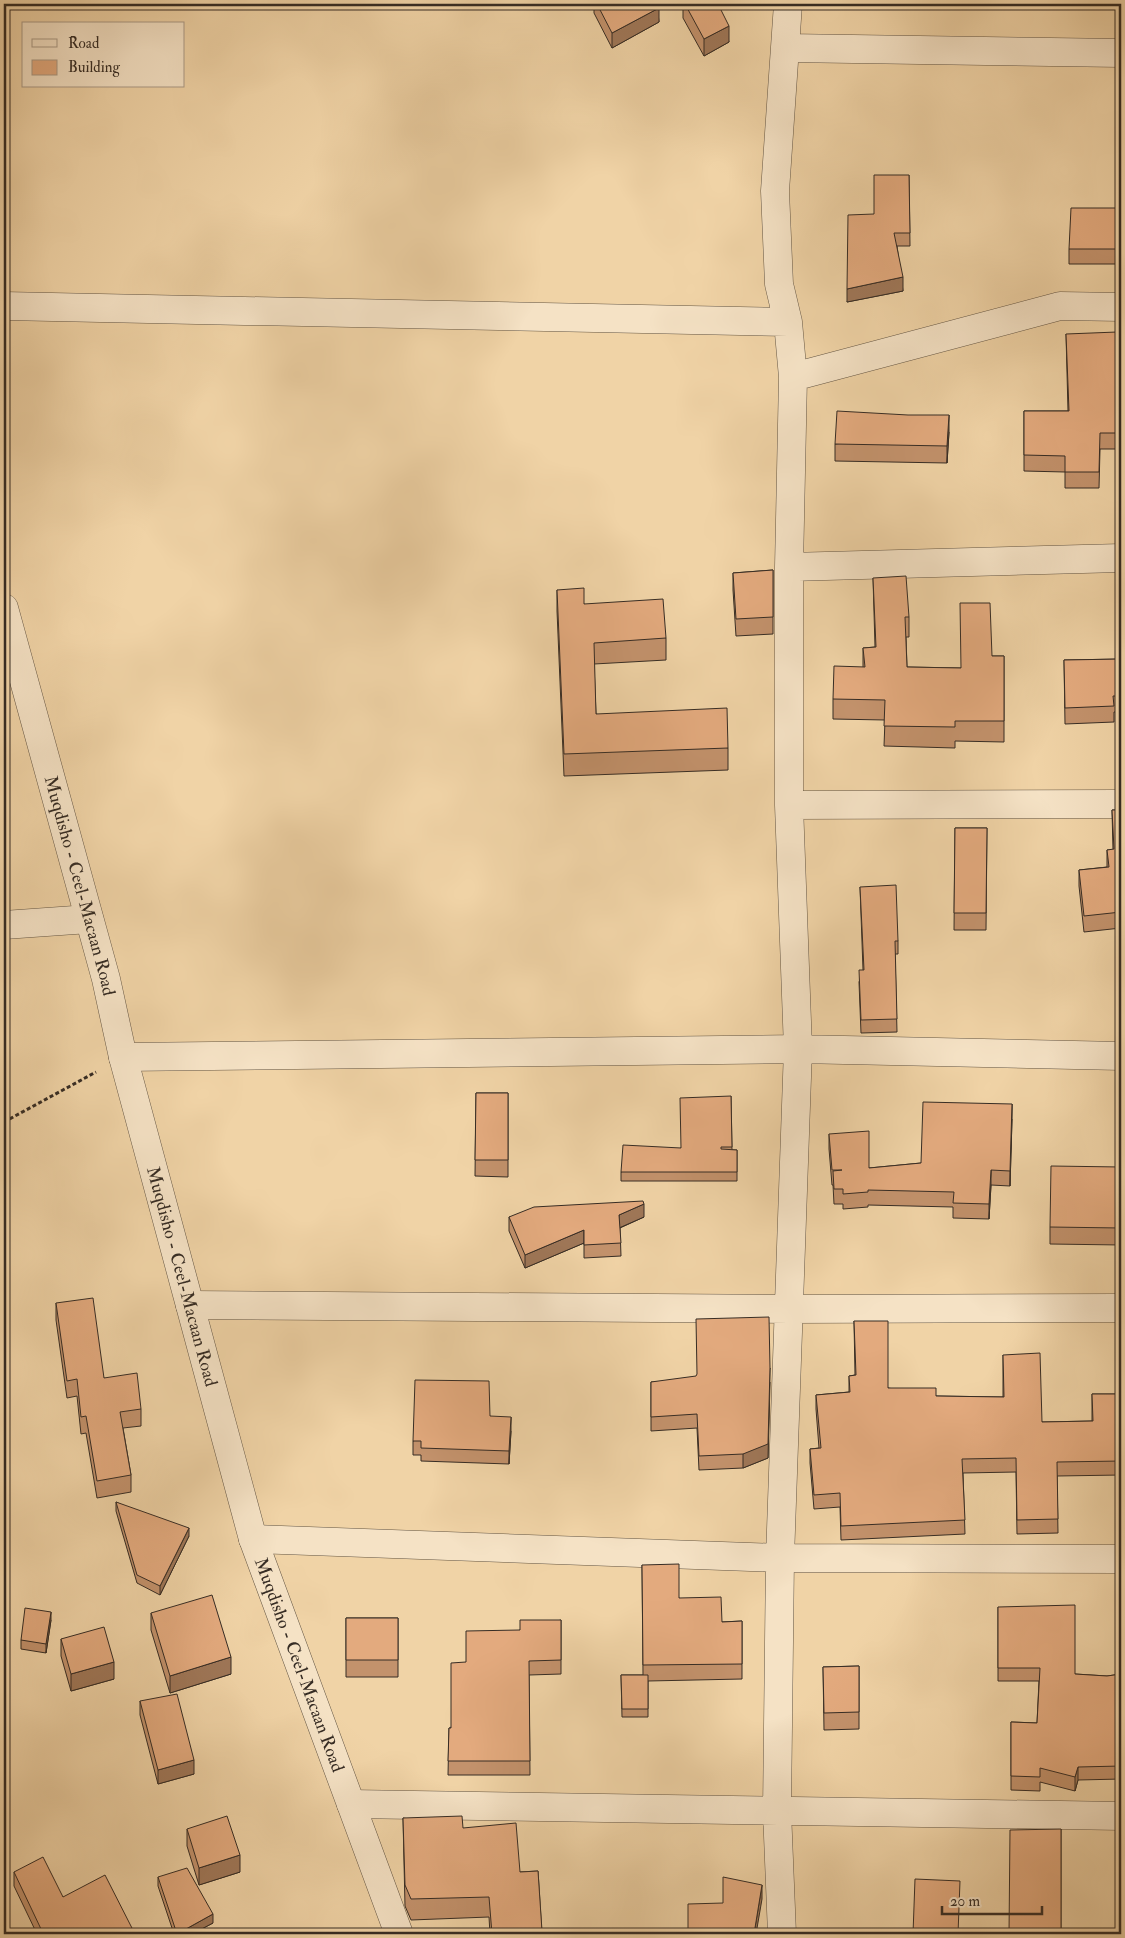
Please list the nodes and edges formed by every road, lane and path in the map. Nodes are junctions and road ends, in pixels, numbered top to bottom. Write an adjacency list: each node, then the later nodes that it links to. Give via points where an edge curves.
1 (788, 4): 2 (street)
2 (786, 48): 3 (street); 6 (street, via 775,191 779,284)
3 (1121, 53)
4 (4, 306): 6 (street)
5 (1121, 307): 7 (street, via 1060,306)
6 (788, 322): 7 (street)
7 (793, 377): 9 (street)
8 (1121, 558): 9 (street)
9 (789, 566): 13 (street)
10 (4, 608): 11 (street, Muqdisho - Ceel-Macaan Road)
11 (11, 658): 14 (street, Muqdisho - Ceel-Macaan Road)
12 (1121, 804): 13 (street)
13 (789, 805): 16 (street)
14 (89, 919): 15 (street); 18 (street, Muqdisho - Ceel-Macaan Road)
15 (4, 925)
16 (798, 1049): 17 (street); 18 (street); 22 (street)
17 (1121, 1056)
18 (123, 1057): 19 (path); 20 (street, Muqdisho - Ceel-Macaan Road)
19 (4, 1122)
20 (190, 1305): 22 (street); 23 (street, Muqdisho - Ceel-Macaan Road)
21 (1121, 1308): 22 (street)
22 (789, 1309): 24 (street)
23 (253, 1539): 24 (street); 26 (street, Muqdisho - Ceel-Macaan Road)
24 (780, 1558): 25 (street); 27 (street)
25 (1121, 1559)
26 (351, 1804): 27 (street); 29 (street, Muqdisho - Ceel-Macaan Road)
27 (777, 1811): 28 (street); 30 (street)
28 (1121, 1816)
29 (399, 1934)
30 (782, 1934)

